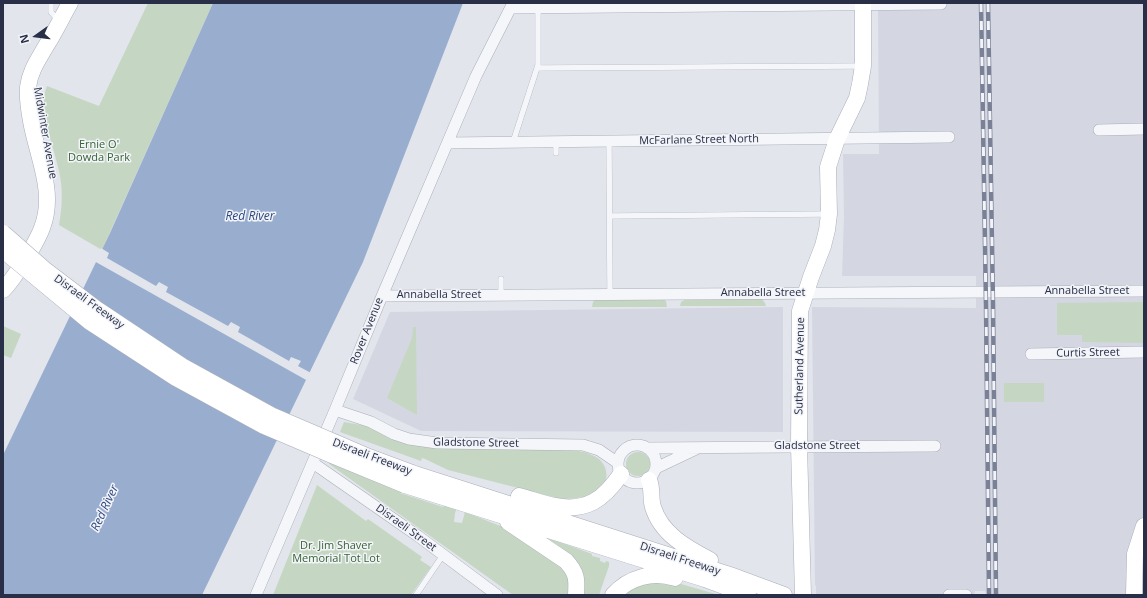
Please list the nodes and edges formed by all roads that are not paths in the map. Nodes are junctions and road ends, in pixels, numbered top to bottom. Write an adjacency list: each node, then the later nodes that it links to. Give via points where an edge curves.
1 (51, 3): 8 (lane, via 51,12)
2 (70, 3): 8 (main road, Midwinter Avenue)
3 (864, 4): 4 (street); 6 (street); 10 (main road, Sutherland Avenue)
4 (941, 4)
5 (512, 5): 7 (street); 18 (street, Rover Avenue, via 476,76)
6 (579, 5): 7 (street)
7 (538, 7): 11 (lane)
8 (60, 21): 9 (main road, Midwinter Avenue)
9 (46, 46): 26 (main road, Midwinter Avenue, via 33,68 28,93 33,132 48,197 46,216 40,234 17,273); 32 (main road, Midwinter Avenue, via 36,88 53,169 54,216 50,229 30,265 15,290)
10 (863, 66): 11 (lane); 15 (main road, Sutherland Avenue, via 857,98)
11 (537, 68): 17 (lane)
12 (1144, 129): 13 (street)
13 (1099, 130)
14 (949, 137): 15 (street, McFarlane Street North)
15 (837, 139): 16 (street, McFarlane Street North); 19 (main road, Sutherland Avenue, via 828,167)
16 (609, 141): 17 (street, McFarlane Street North, via 556,147); 20 (lane)
17 (513, 142): 18 (street, McFarlane Street North)
18 (448, 143): 31 (street, Rover Avenue)
19 (829, 214): 20 (lane); 28 (main road, Sutherland Avenue, via 823,246)
20 (610, 216): 29 (lane)
21 (3, 221): 25 (main road, bridge, via 28,244)
22 (3, 233): 25 (main road, Disraeli Freeway, bridge)
23 (3, 250): 43 (main road, Disraeli Freeway, bridge, via 90,322 176,378 264,426 334,456)
24 (501, 279): 30 (lane)
25 (62, 283): 43 (main road, Disraeli Freeway, bridge, via 182,366 271,415 369,457)
26 (3, 290)
27 (1144, 291): 28 (street, Annabella Street)
28 (806, 292): 29 (street, Annabella Street); 36 (main road, Sutherland Avenue, via 800,311)
29 (610, 294): 30 (street, Annabella Street)
30 (501, 295): 31 (street, Annabella Street)
31 (382, 296): 35 (street, Rover Avenue)
32 (3, 302)
33 (1144, 352): 34 (street, Curtis Street)
34 (1031, 354)
35 (335, 410): 40 (street, Rover Avenue); 41 (street, Gladstone Street, via 409,439 437,443 584,445 598,450)
36 (799, 446): 37 (street, Gladstone Street); 38 (street, Gladstone Street); 56 (main road, Sutherland Avenue)
37 (935, 446)
38 (700, 447): 39 (street, Gladstone Street); 42 (street, Gladstone Street)
39 (647, 448): 41 (street, Gladstone Street, via 634,445 626,448 620,455); 42 (street, via 656,458)
40 (313, 463): 47 (street, Disraeli Street); 50 (street, Rover Avenue)
41 (619, 469): 42 (street, Gladstone Street, via 631,483 640,483); 44 (main road, via 612,487 602,497 591,503 572,507 560,507 523,497)
42 (652, 474): 48 (main road, via 652,500 662,525 687,548)
43 (409, 479): 44 (main road, Disraeli Freeway); 45 (main road, Disraeli Freeway)
44 (443, 483): 48 (main road, Disraeli Freeway)
45 (494, 512): 48 (main road, Disraeli Freeway); 53 (main road, via 566,561 573,569 577,580)
46 (1144, 526): 59 (main road, via 1135,554)
47 (443, 555): 51 (lane); 52 (street, Disraeli Street)
48 (708, 574): 49 (main road, Disraeli Freeway); 54 (main road, via 643,577 630,582)
49 (750, 591): 55 (main road, Disraeli Freeway)
50 (256, 595)
51 (416, 595)
52 (497, 595)
53 (576, 595)
54 (613, 595)
55 (784, 595)
56 (803, 595)
57 (949, 595): 58 (street)
58 (966, 595)
59 (1134, 595)

